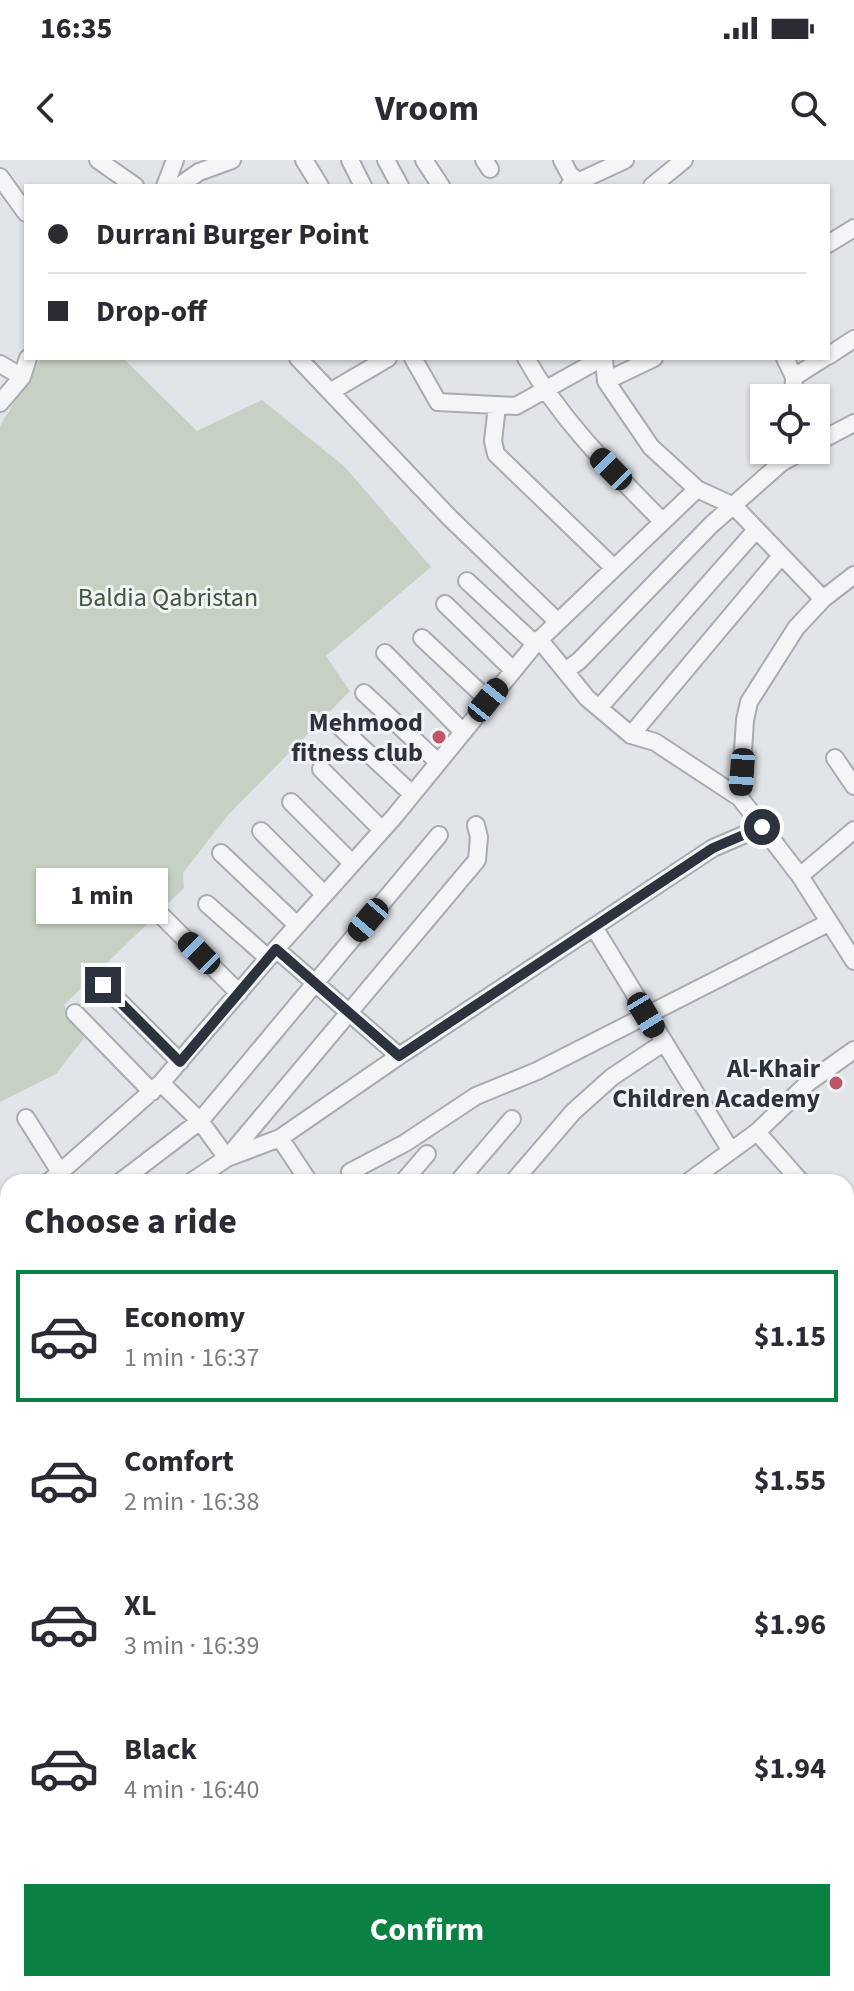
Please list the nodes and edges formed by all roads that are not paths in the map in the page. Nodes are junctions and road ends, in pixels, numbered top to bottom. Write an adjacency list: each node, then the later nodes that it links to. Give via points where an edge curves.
1 (98, 160): 13 (street)
2 (175, 160): 14 (street)
3 (232, 160): 15 (street)
4 (304, 160): 16 (street)
5 (350, 160): 17 (street)
6 (386, 160): 18 (street)
7 (424, 160): 19 (street)
8 (562, 160): 20 (street)
9 (625, 160): 11 (street)
10 (684, 160): 21 (street)
11 (602, 165): 20 (street)
12 (0, 177): 22 (street)
13 (132, 184)
14 (166, 184)
15 (182, 184)
16 (319, 184)
17 (362, 184)
18 (399, 184)
19 (440, 184)
20 (578, 184)
21 (654, 184)
22 (24, 210)
23 (854, 228): 24 (street)
24 (830, 243)
25 (854, 339): 26 (street)
26 (830, 354)
27 (27, 360): 38 (street)
28 (302, 360): 43 (street)
29 (385, 360): 43 (street)
30 (414, 360): 45 (street, via 438,402)
31 (527, 360): 42 (street)
32 (599, 360): 42 (street)
33 (603, 360): 40 (street)
34 (650, 360): 40 (street)
35 (786, 360): 39 (street)
36 (821, 360): 39 (street)
37 (0, 364): 38 (street)
38 (22, 377): 44 (street)
39 (794, 377): 41 (street)
40 (606, 381): 49 (street, via 651,447)
41 (794, 384)
42 (544, 390): 45 (street, via 516,406); 51 (street, via 594,452)
43 (330, 392): 59 (street)
44 (0, 403)
45 (497, 406): 54 (street, via 496,454)
46 (854, 423): 47 (street)
47 (830, 436)
48 (780, 464): 50 (street)
49 (697, 489): 50 (street); 51 (street)
50 (734, 506): 52 (street); 64 (street)
51 (662, 521): 54 (street)
52 (756, 530): 53 (street); 67 (street)
53 (781, 556): 57 (street); 70 (street)
54 (613, 567): 59 (street)
55 (854, 575): 57 (street)
56 (467, 581): 61 (street)
57 (823, 599): 76 (street, via 796,628 749,702)
58 (445, 604): 63 (street)
59 (557, 621): 61 (street)
60 (422, 638): 66 (street)
61 (537, 642): 63 (street); 64 (street)
62 (385, 653): 69 (street)
63 (513, 670): 66 (street)
64 (565, 671): 67 (street)
65 (364, 693): 72 (street)
66 (488, 700): 69 (street)
67 (599, 708): 70 (street)
68 (339, 726): 75 (street)
69 (463, 732): 72 (street)
70 (631, 735): 76 (street, via 655,742)
71 (835, 758): 74 (street)
72 (438, 762): 75 (street)
73 (321, 769): 80 (street)
74 (854, 786)
75 (412, 794): 80 (street)
76 (740, 798): 79 (street)
77 (291, 802): 85 (street)
78 (476, 825): 98 (street, via 477,860)
79 (762, 827): 86 (street); 92 (street, via 713,848)
80 (382, 830): 85 (street)
81 (854, 830): 86 (street)
82 (261, 831): 87 (street)
83 (439, 835): 95 (street)
84 (221, 853): 91 (street)
85 (352, 863): 87 (street)
86 (800, 876): 90 (street)
87 (324, 894): 91 (street)
88 (207, 904): 93 (street)
89 (158, 912): 97 (street)
90 (828, 923): 94 (street); 100 (street)
91 (297, 925): 93 (street)
92 (595, 929): 100 (street); 103 (street)
93 (272, 954): 95 (street); 97 (street)
94 (854, 961)
95 (315, 983): 98 (street); 108 (street)
96 (103, 985): 104 (street)
97 (239, 993): 104 (street)
98 (348, 1012): 103 (street); 113 (street)
99 (75, 1013): 105 (street)
100 (646, 1015): 101 (street); 114 (street, via 476,1096)
101 (663, 1043): 111 (street); 122 (street, via 612,1077 573,1112)
102 (854, 1050): 109 (street, via 809,1082)
103 (399, 1056): 110 (street)
104 (180, 1062): 105 (street)
105 (156, 1087): 108 (street); 116 (street)
106 (26, 1118): 115 (street)
107 (512, 1119): 121 (street)
108 (200, 1121): 113 (street); 117 (street)
109 (757, 1132): 111 (street); 124 (street)
110 (280, 1138): 113 (street); 119 (street)
111 (731, 1151): 123 (street)
112 (427, 1154): 120 (street)
113 (227, 1158): 118 (street)
114 (350, 1172)
115 (54, 1174)
116 (58, 1174)
117 (130, 1174)
118 (203, 1174)
119 (304, 1174)
120 (410, 1174)
121 (465, 1174)
122 (520, 1174)
123 (702, 1174)
124 (794, 1174)

